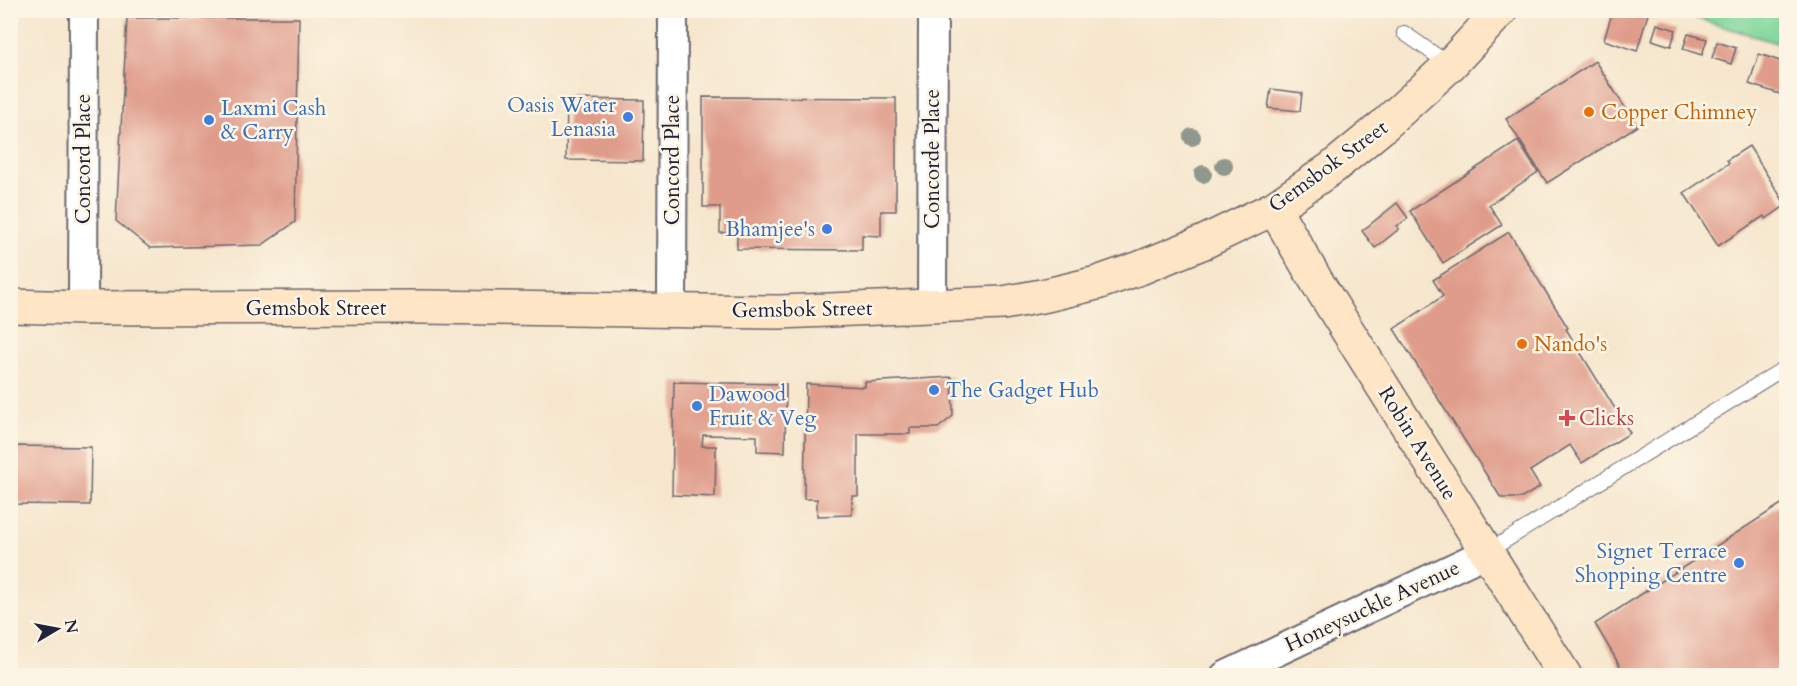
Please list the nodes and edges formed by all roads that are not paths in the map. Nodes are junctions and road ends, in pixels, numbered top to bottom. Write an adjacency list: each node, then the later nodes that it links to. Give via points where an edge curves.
1 (84, 10): 10 (street, Concord Place)
2 (673, 10): 11 (street, Concord Place)
3 (933, 10): 9 (street, Concorde Place)
4 (1501, 10): 6 (street, Gemsbok Street)
5 (1404, 33): 6 (lane)
6 (1450, 65): 7 (street, Gemsbok Street, via 1332,168)
7 (1274, 208): 9 (street, Gemsbok Street, via 1204,242 1097,283 1003,303); 13 (street, Robin Avenue)
8 (10, 306): 10 (street, Gemsbok Street)
9 (932, 307): 11 (street, Gemsbok Street, via 779,312)
10 (83, 308): 11 (street, Gemsbok Street)
11 (672, 309)
12 (1786, 367): 13 (lane)
13 (1487, 552): 14 (street, Honeysuckle Avenue); 15 (street, Robin Avenue)
14 (1225, 675)
15 (1565, 675)

